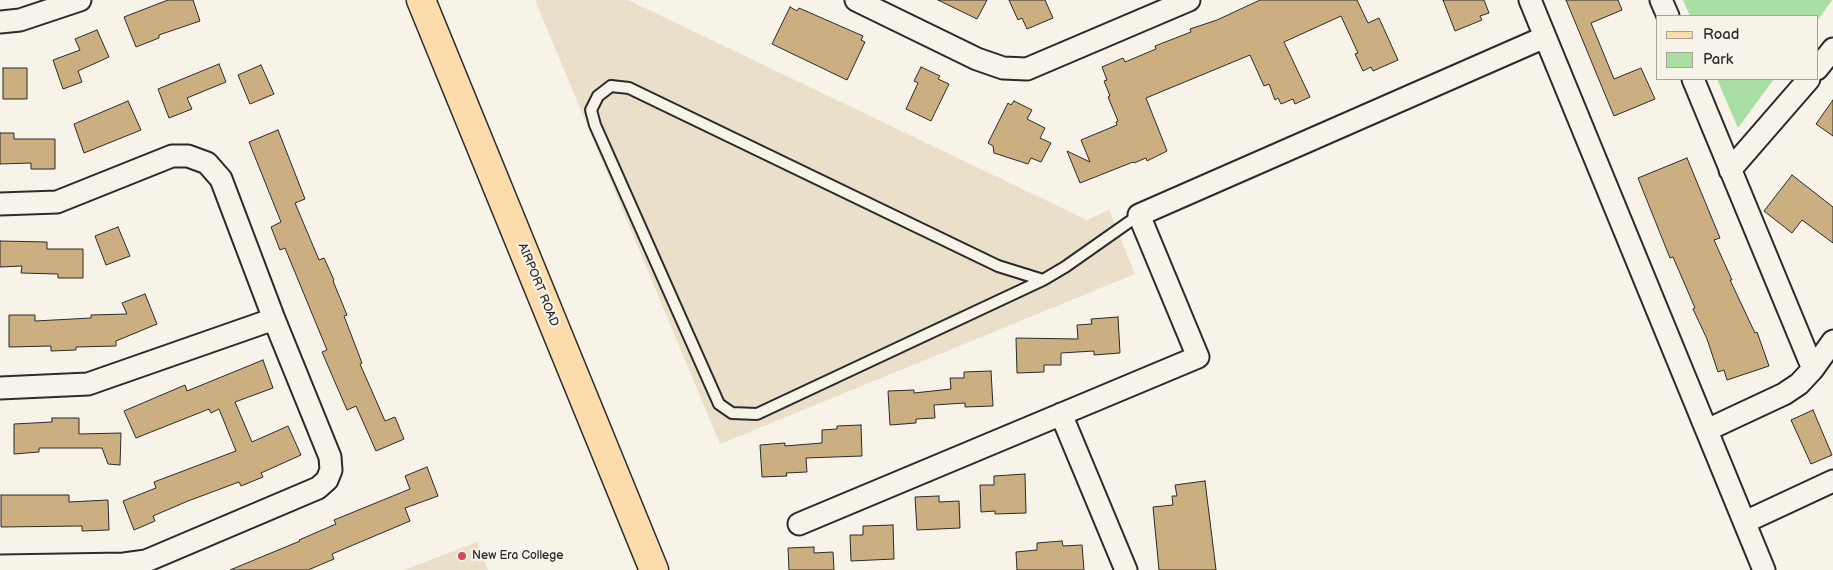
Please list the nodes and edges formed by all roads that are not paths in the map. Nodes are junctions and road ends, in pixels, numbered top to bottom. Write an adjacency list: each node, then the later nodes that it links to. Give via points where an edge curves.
1 (80, 0): 8 (street, via 20,20)
2 (422, 0): 28 (main road, AIRPORT ROAD)
3 (856, 0): 4 (street, via 977,59 1003,68 1026,69)
4 (1190, 0)
5 (1530, 0): 9 (street)
6 (1661, 0): 7 (street)
7 (1668, 15)
8 (0, 22)
9 (1545, 37): 16 (street); 23 (street)
10 (1833, 49): 11 (street)
11 (1818, 69)
12 (1693, 80): 14 (street)
13 (1808, 80): 14 (street)
14 (1730, 170): 20 (street)
15 (0, 204): 18 (street, via 57,202 172,156 188,156 207,164 221,179)
16 (1138, 215): 17 (lane); 22 (street, via 1198,357)
17 (1043, 280): 17 (lane, via 757,414 732,413 719,404 595,126 591,110 598,96 611,86 629,88 998,266)
18 (274, 319): 21 (street, via 88,384); 27 (street, via 330,456 331,470 327,480 318,488 146,561)
19 (1833, 341): 20 (street)
20 (1814, 369): 23 (street, via 1784,394)
21 (0, 388)
22 (1060, 414): 26 (street); 29 (street)
23 (1707, 430): 25 (street)
24 (1833, 481): 25 (street)
25 (1745, 522): 30 (street)
26 (799, 524)
27 (0, 566)
28 (654, 570)
29 (1126, 570)
30 (1764, 570)

